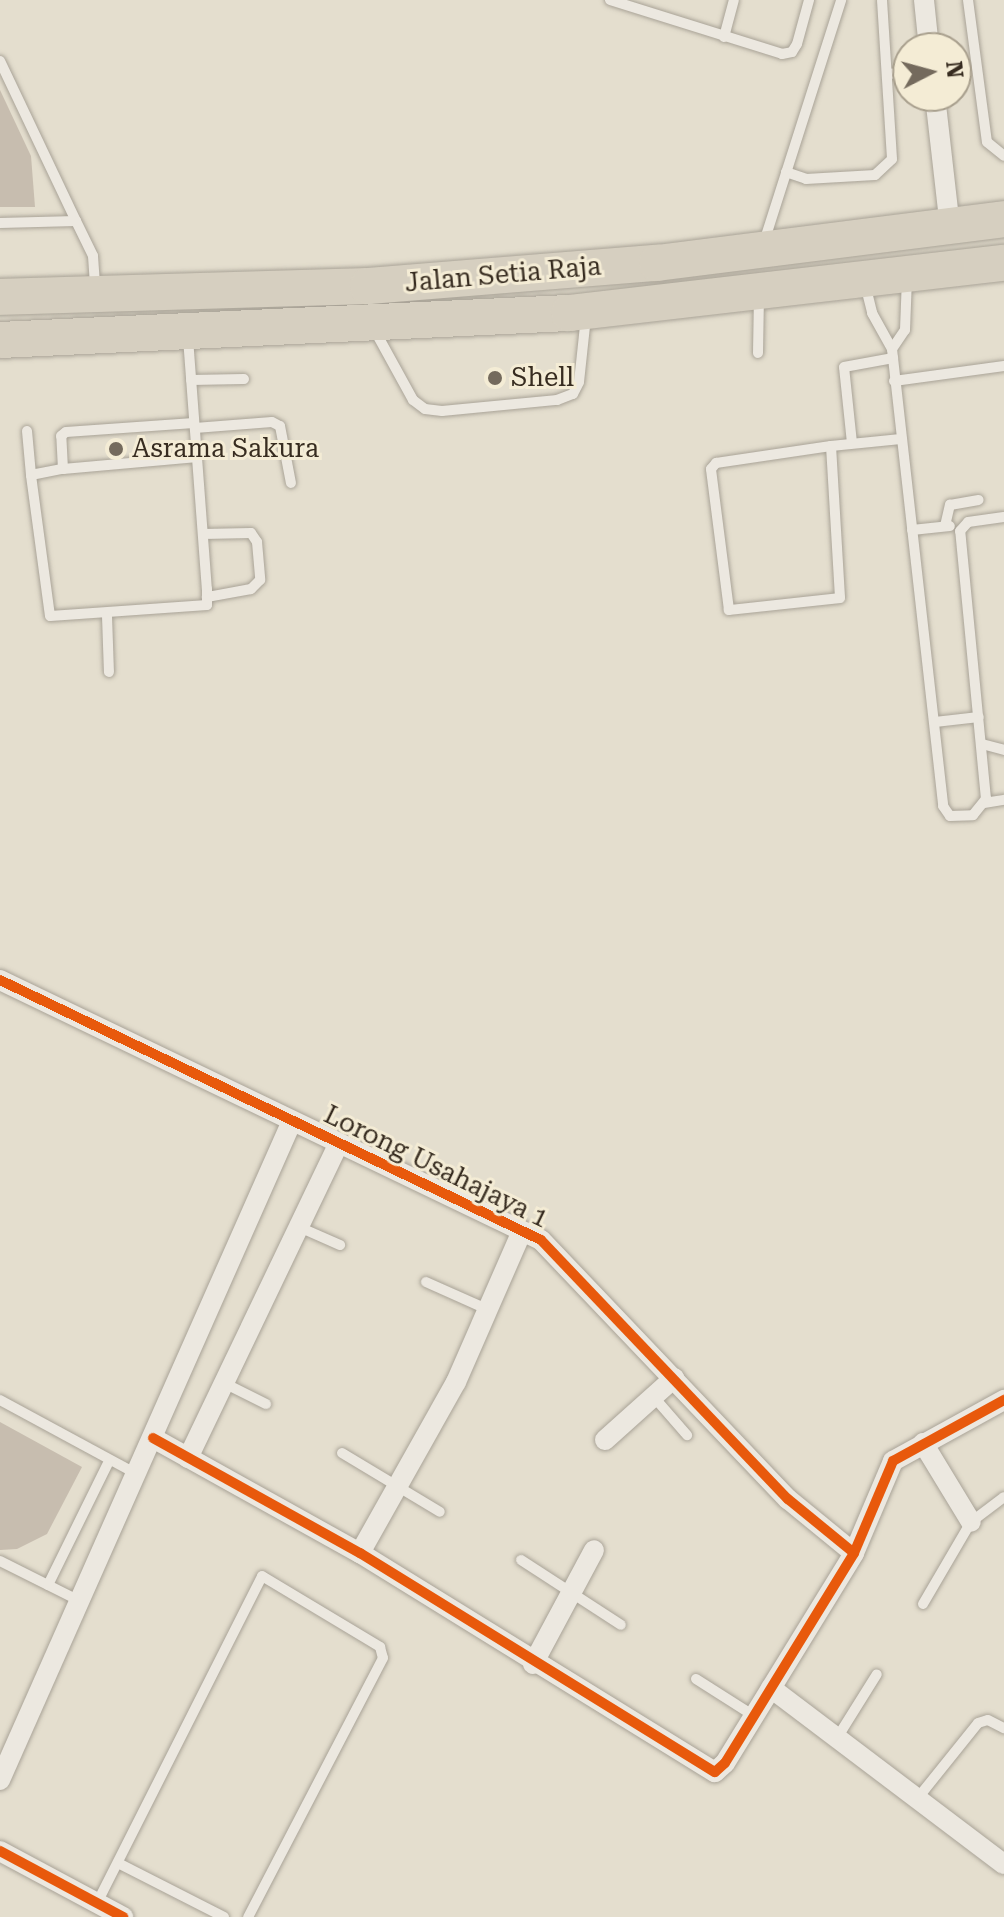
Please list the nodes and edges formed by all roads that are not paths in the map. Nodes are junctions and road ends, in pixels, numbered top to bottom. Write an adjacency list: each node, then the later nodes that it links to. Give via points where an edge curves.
1 (610, 0): 9 (lane)
2 (734, 0): 9 (lane)
3 (809, 0): 9 (lane, via 792,52)
4 (841, 0): 15 (lane)
5 (882, 0): 11 (lane)
6 (924, 0): 8 (street)
7 (968, 0): 14 (lane, via 987,142)
8 (927, 32)
9 (724, 37)
10 (0, 61): 17 (lane)
11 (888, 74): 12 (lane); 15 (lane, via 894,148 887,168 875,175 806,179)
12 (892, 74)
13 (937, 112): 19 (street)
14 (1004, 156)
15 (786, 172): 20 (lane)
16 (1004, 219): 19 (highway, Jalan Setia Raja)
17 (76, 221): 18 (lane); 24 (lane, via 93,256)
18 (0, 223)
19 (950, 227): 20 (highway, Jalan Setia Raja)
20 (762, 251): 24 (highway, Jalan Setia Raja, via 368,286)
21 (1004, 263): 22 (highway, Jalan Setia Raja)
22 (907, 277): 23 (highway, Jalan Setia Raja); 32 (lane, via 905,330)
23 (865, 282): 25 (highway, Jalan Setia Raja); 32 (lane, via 872,313)
24 (96, 294): 26 (highway, Jalan Setia Raja)
25 (759, 294): 27 (highway, Jalan Setia Raja); 31 (lane)
26 (0, 297)
27 (586, 311): 28 (highway, Jalan Setia Raja); 28 (lane, via 579,382 573,394 442,411 425,409 413,400)
28 (372, 325): 29 (highway, Jalan Setia Raja)
29 (187, 332): 30 (highway, Jalan Setia Raja); 35 (lane)
30 (0, 340)
31 (758, 353)
32 (893, 354): 36 (lane); 40 (lane, via 844,367)
33 (1004, 366): 36 (lane)
34 (244, 379): 35 (lane)
35 (191, 380): 37 (lane)
36 (894, 381): 39 (lane)
37 (194, 426): 42 (lane); 43 (lane, via 66,432 61,436); 45 (lane, via 280,426)
38 (27, 431): 44 (lane)
39 (901, 439): 40 (lane); 50 (lane)
40 (852, 443): 41 (lane)
41 (831, 446): 41 (lane, via 724,459 711,469 729,610 840,598)
42 (197, 457): 43 (lane); 51 (lane)
43 (63, 469): 44 (lane)
44 (31, 475): 53 (lane, via 50,616)
45 (291, 483)
46 (979, 500): 49 (lane, via 950,505)
47 (1004, 517): 48 (lane)
48 (962, 525): 49 (lane); 55 (lane)
49 (945, 526): 50 (lane)
50 (912, 530): 56 (lane)
51 (203, 534): 52 (lane); 52 (lane, via 251,533 257,542 260,580 251,589)
52 (207, 597): 53 (lane, via 200,610)
53 (107, 616): 54 (lane)
54 (109, 672)
55 (979, 717): 56 (lane); 57 (lane)
56 (935, 722): 60 (lane, via 943,806 950,816 965,817)
57 (982, 744): 58 (lane); 60 (lane)
58 (1004, 750)
59 (1004, 800): 60 (lane)
60 (984, 803)
61 (0, 980): 62 (street, Lorong Usahajaya 1)
62 (292, 1121): 63 (street, Lorong Usahajaya 1); 76 (street)
63 (339, 1143): 64 (street); 65 (street, Lorong Usahajaya 1)
64 (299, 1227): 66 (lane); 70 (street)
65 (522, 1231): 68 (street); 69 (street, Lorong Usahajaya 1, via 578,1272)
66 (340, 1245)
67 (426, 1282): 68 (lane)
68 (489, 1310): 83 (street, via 456,1382)
69 (674, 1378): 71 (street); 89 (street, Lorong Usahajaya 1, via 788,1499)
70 (224, 1383): 74 (lane); 80 (street)
71 (653, 1396): 75 (lane); 77 (street)
72 (0, 1400): 81 (lane)
73 (1004, 1400): 78 (street)
74 (266, 1404)
75 (687, 1435)
76 (153, 1438): 80 (street); 82 (street)
77 (605, 1440)
78 (923, 1443): 86 (street); 89 (street, via 893,1461)
79 (342, 1453): 83 (lane)
80 (188, 1458): 88 (street)
81 (109, 1461): 82 (lane); 92 (lane)
82 (137, 1474): 94 (street)
83 (396, 1487): 85 (lane); 88 (street)
84 (1004, 1497): 86 (lane)
85 (440, 1512)
86 (971, 1522): 95 (lane)
87 (594, 1550): 93 (street)
88 (360, 1553): 97 (street)
89 (854, 1553): 100 (street)
90 (521, 1560): 93 (lane)
91 (0, 1561): 92 (lane)
92 (48, 1585): 94 (lane)
93 (569, 1594): 96 (lane); 97 (street)
94 (80, 1601): 104 (street)
95 (923, 1604)
96 (621, 1625)
97 (533, 1664): 101 (street, via 711,1771 725,1763)
98 (877, 1674): 103 (lane)
99 (696, 1679): 101 (lane)
100 (771, 1688): 101 (street); 103 (street)
101 (754, 1716)
102 (1004, 1728): 105 (lane, via 988,1720 978,1723)
103 (837, 1738): 105 (street)
104 (0, 1780)
105 (917, 1799): 108 (street)
106 (0, 1851): 109 (street)
107 (118, 1863): 109 (lane); 111 (lane); 112 (lane, via 262,1576 380,1647 383,1658)
108 (1004, 1864)
109 (97, 1903): 110 (street)
110 (123, 1917)
111 (224, 1917)
112 (248, 1917)

